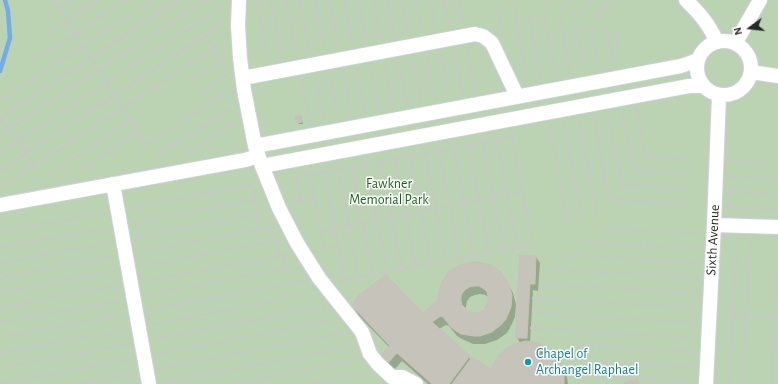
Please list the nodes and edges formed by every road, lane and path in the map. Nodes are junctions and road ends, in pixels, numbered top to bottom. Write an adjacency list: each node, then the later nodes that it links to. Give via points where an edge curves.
1 (54, 0): 30 (path)
2 (72, 0): 30 (path)
3 (99, 0): 37 (path)
4 (126, 0): 44 (path)
5 (153, 0): 52 (path)
6 (179, 0): 57 (path)
7 (206, 0): 64 (path)
8 (239, 0): 72 (lane)
9 (257, 0): 67 (path)
10 (271, 0): 60 (path)
11 (286, 0): 60 (path)
12 (300, 0): 60 (path)
13 (315, 0): 60 (path)
14 (329, 0): 60 (path)
15 (344, 0): 60 (path)
16 (358, 0): 60 (path)
17 (373, 0): 56 (path)
18 (402, 0): 53 (path)
19 (430, 0): 48 (path)
20 (444, 0): 48 (path)
21 (459, 0): 46 (path)
22 (551, 0): 28 (path)
23 (572, 0): 33 (path)
24 (592, 0): 32 (path)
25 (612, 0): 35 (path)
26 (686, 0): 50 (lane, via 699,12)
27 (760, 0): 51 (lane)
28 (545, 6)
29 (222, 7): 75 (path)
30 (60, 8): 37 (path)
31 (514, 8): 74 (path)
32 (582, 10)
33 (561, 11)
34 (529, 16): 71 (path)
35 (596, 17)
36 (544, 18): 68 (path)
37 (68, 20): 43 (path); 44 (path)
38 (560, 20): 65 (path)
39 (223, 24): 45 (path)
40 (576, 25): 63 (path)
41 (592, 29): 62 (path)
42 (607, 29): 61 (path)
43 (50, 32)
44 (76, 33): 52 (path); 58 (path)
45 (206, 36): 54 (path); 79 (path)
46 (466, 36): 48 (lane); 81 (path); 82 (lane, via 483,36 492,43)
47 (618, 36): 55 (path)
48 (445, 40): 53 (lane); 85 (path); 87 (path)
49 (223, 42): 54 (path)
50 (717, 42): 51 (lane); 59 (lane, via 708,46)
51 (736, 42): 66 (lane, via 748,56)
52 (84, 45): 57 (path); 84 (path)
53 (410, 46): 56 (lane); 90 (path)
54 (213, 48): 73 (path, via 222,60); 91 (path)
55 (620, 49)
56 (382, 52): 60 (lane); 95 (path)
57 (92, 57): 64 (path); 99 (path)
58 (35, 60)
59 (698, 60): 76 (lane, via 697,69); 82 (lane, via 681,66)
60 (327, 62): 67 (lane); 97 (path); 98 (path); 100 (path); 103 (path); 105 (path)
61 (614, 64)
62 (599, 66)
63 (584, 68)
64 (100, 70): 75 (path); 106 (path)
65 (570, 71)
66 (751, 72): 70 (lane); 80 (lane, via 744,88 728,96)
67 (271, 73): 72 (lane)
68 (556, 74)
69 (227, 75): 78 (path)
70 (778, 76)
71 (541, 77)
72 (242, 78): 123 (lane)
73 (192, 80)
74 (527, 80)
75 (108, 82): 79 (path); 111 (path)
76 (703, 86): 80 (lane); 83 (lane, via 689,86)
77 (230, 90): 113 (path)
78 (200, 93)
79 (116, 95): 91 (path); 119 (path)
80 (719, 95): 129 (lane, Sixth Avenue)
81 (477, 96)
82 (517, 96): 123 (lane)
83 (635, 96): 86 (lane); 128 (path, via 646,157)
84 (6, 97)
85 (464, 99)
86 (620, 99): 88 (lane); 139 (path, via 633,166 638,171)
87 (449, 101)
88 (606, 102): 89 (lane); 146 (path, via 622,185)
89 (591, 104): 92 (lane); 156 (path, via 608,197)
90 (421, 106)
91 (124, 107): 101 (path); 133 (path)
92 (577, 107): 94 (lane); 166 (path)
93 (232, 108): 122 (path)
94 (562, 110): 96 (lane); 168 (path)
95 (394, 112)
96 (548, 112): 102 (lane); 171 (path)
97 (380, 114)
98 (366, 117)
99 (0, 118): 106 (path)
100 (352, 119)
101 (132, 120): 107 (path); 140 (path)
102 (508, 120): 109 (path); 121 (lane)
103 (338, 122)
104 (235, 123): 126 (path)
105 (324, 124)
106 (10, 129): 108 (path); 111 (path)
107 (139, 132): 113 (path); 137 (path)
108 (0, 135)
109 (512, 137): 110 (path); 148 (path)
110 (497, 139): 112 (path); 150 (path)
111 (19, 141): 118 (path); 119 (path)
112 (483, 142): 114 (path); 152 (path)
113 (148, 144): 116 (path)
114 (468, 145): 115 (path); 153 (path)
115 (454, 148): 117 (path); 155 (path)
116 (140, 149)
117 (439, 150): 120 (path); 159 (path)
118 (0, 153)
119 (27, 153): 133 (path); 135 (path)
120 (425, 153): 124 (path); 161 (path)
121 (321, 155): 125 (lane); 138 (path)
122 (157, 156)
123 (258, 156): 125 (lane); 144 (lane); 158 (lane)
124 (410, 156): 127 (path); 164 (path)
125 (307, 158): 141 (path)
126 (181, 159)
127 (395, 159): 130 (path); 165 (path)
128 (685, 159)
129 (716, 160): 132 (path); 142 (lane, Sixth Avenue)
130 (381, 162): 131 (path); 167 (path)
131 (366, 164): 134 (path); 169 (path)
132 (778, 164)
133 (35, 167): 145 (path)
134 (352, 167): 136 (path); 170 (path)
135 (0, 170)
136 (338, 170): 138 (path); 173 (path)
137 (81, 171)
138 (324, 172): 141 (path); 177 (path)
139 (692, 174)
140 (50, 175)
141 (310, 175): 151 (path); 154 (path, via 296,177)
142 (716, 176): 143 (path); 147 (lane, Sixth Avenue)
143 (778, 179)
144 (113, 184): 157 (lane); 163 (lane)
145 (6, 185)
146 (691, 189)
147 (715, 191): 149 (path); 160 (lane, Sixth Avenue)
148 (522, 192): 150 (path); 188 (path, via 533,245)
149 (778, 194)
150 (508, 195): 152 (path); 188 (path)
151 (315, 198): 154 (path); 181 (path)
152 (494, 198): 153 (path); 190 (path)
153 (479, 200): 155 (path); 192 (path)
154 (300, 201): 158 (path)
155 (464, 203): 159 (path); 197 (path)
156 (690, 204)
157 (0, 205)
158 (278, 206): 172 (lane)
159 (450, 206): 161 (path); 198 (path)
160 (715, 206): 162 (path); 180 (lane, Sixth Avenue)
161 (435, 208): 164 (path); 199 (path)
162 (778, 209)
163 (118, 211): 179 (path, via 252,185); 182 (path); 193 (lane)
164 (421, 212): 165 (path); 201 (path)
165 (406, 214): 167 (path); 202 (path)
166 (598, 214)
167 (392, 217): 169 (path); 207 (path)
168 (582, 218)
169 (377, 220): 170 (path); 208 (path)
170 (363, 222): 173 (path); 209 (path)
171 (568, 223)
172 (287, 224): 175 (path); 183 (lane)
173 (349, 225): 177 (path); 211 (path)
174 (752, 226): 176 (lane); 180 (lane); 227 (path)
175 (271, 227): 179 (path); 185 (path)
176 (778, 227)
177 (335, 228): 181 (path); 187 (path)
178 (599, 228): 180 (path)
179 (260, 229): 193 (path)
180 (714, 230): 189 (lane, Sixth Avenue)
181 (321, 231): 187 (path, via 324,249)
182 (0, 232)
183 (294, 238): 185 (path); 191 (lane)
184 (737, 238): 226 (path)
185 (275, 242): 196 (path); 204 (path)
186 (580, 242): 189 (path)
187 (338, 246): 214 (path)
188 (518, 248): 190 (path)
189 (713, 250): 200 (lane, Sixth Avenue)
190 (504, 251): 192 (path)
191 (303, 252): 194 (path); 215 (lane)
192 (489, 254): 197 (path)
193 (126, 255): 204 (lane); 210 (path)
194 (284, 255): 196 (path); 205 (path)
195 (566, 255): 200 (path)
196 (279, 256): 217 (path)
197 (474, 256): 198 (path)
198 (460, 259): 199 (path)
199 (446, 262): 201 (path)
200 (712, 264): 212 (lane, Sixth Avenue)
201 (431, 265): 202 (path)
202 (416, 267): 207 (path)
203 (778, 267): 228 (path)
204 (128, 269): 217 (lane); 218 (path)
205 (286, 269)
206 (550, 269): 212 (path)
207 (402, 270): 208 (path)
208 (388, 273): 209 (path)
209 (373, 276): 211 (path)
210 (0, 278)
211 (359, 278): 214 (path)
212 (711, 279): 219 (lane, Sixth Avenue)
213 (304, 281): 224 (path)
214 (345, 281): 215 (path)
215 (323, 283): 221 (lane)
216 (542, 284): 219 (path)
217 (125, 285): 222 (path); 224 (lane)
218 (0, 293)
219 (711, 294): 223 (lane, Sixth Avenue)
220 (532, 298): 223 (path)
221 (340, 304): 232 (lane); 235 (path)
222 (0, 308)
223 (710, 308): 230 (lane, Sixth Avenue)
224 (136, 313): 233 (path); 235 (lane)
225 (532, 313): 230 (path)
226 (733, 316): 227 (path); 257 (path)
227 (747, 317): 228 (path); 258 (path)
228 (777, 318): 259 (path)
229 (332, 321): 241 (path)
230 (709, 323): 234 (lane, Sixth Avenue)
231 (530, 328): 234 (path)
232 (360, 330): 236 (lane); 248 (path)
233 (7, 336)
234 (708, 338): 239 (lane, Sixth Avenue)
235 (141, 342): 241 (lane); 244 (path)
236 (367, 344): 249 (lane, via 370,354); 253 (path)
237 (577, 345): 239 (path)
238 (6, 351): 240 (path)
239 (708, 352): 245 (lane, Sixth Avenue)
240 (0, 353)
241 (144, 357): 248 (lane); 251 (path)
242 (362, 360): 254 (path)
243 (579, 360): 245 (path)
244 (12, 366)
245 (707, 367): 250 (lane, Sixth Avenue)
246 (374, 372): 255 (path)
247 (580, 375): 250 (path)
248 (148, 378): 252 (path)
249 (388, 380): 256 (lane, via 402,377)
250 (706, 383)
251 (0, 384)
252 (78, 384)
253 (158, 384)
254 (233, 384)
255 (312, 384)
256 (416, 384)
257 (729, 384)
258 (743, 384)
259 (771, 384)

